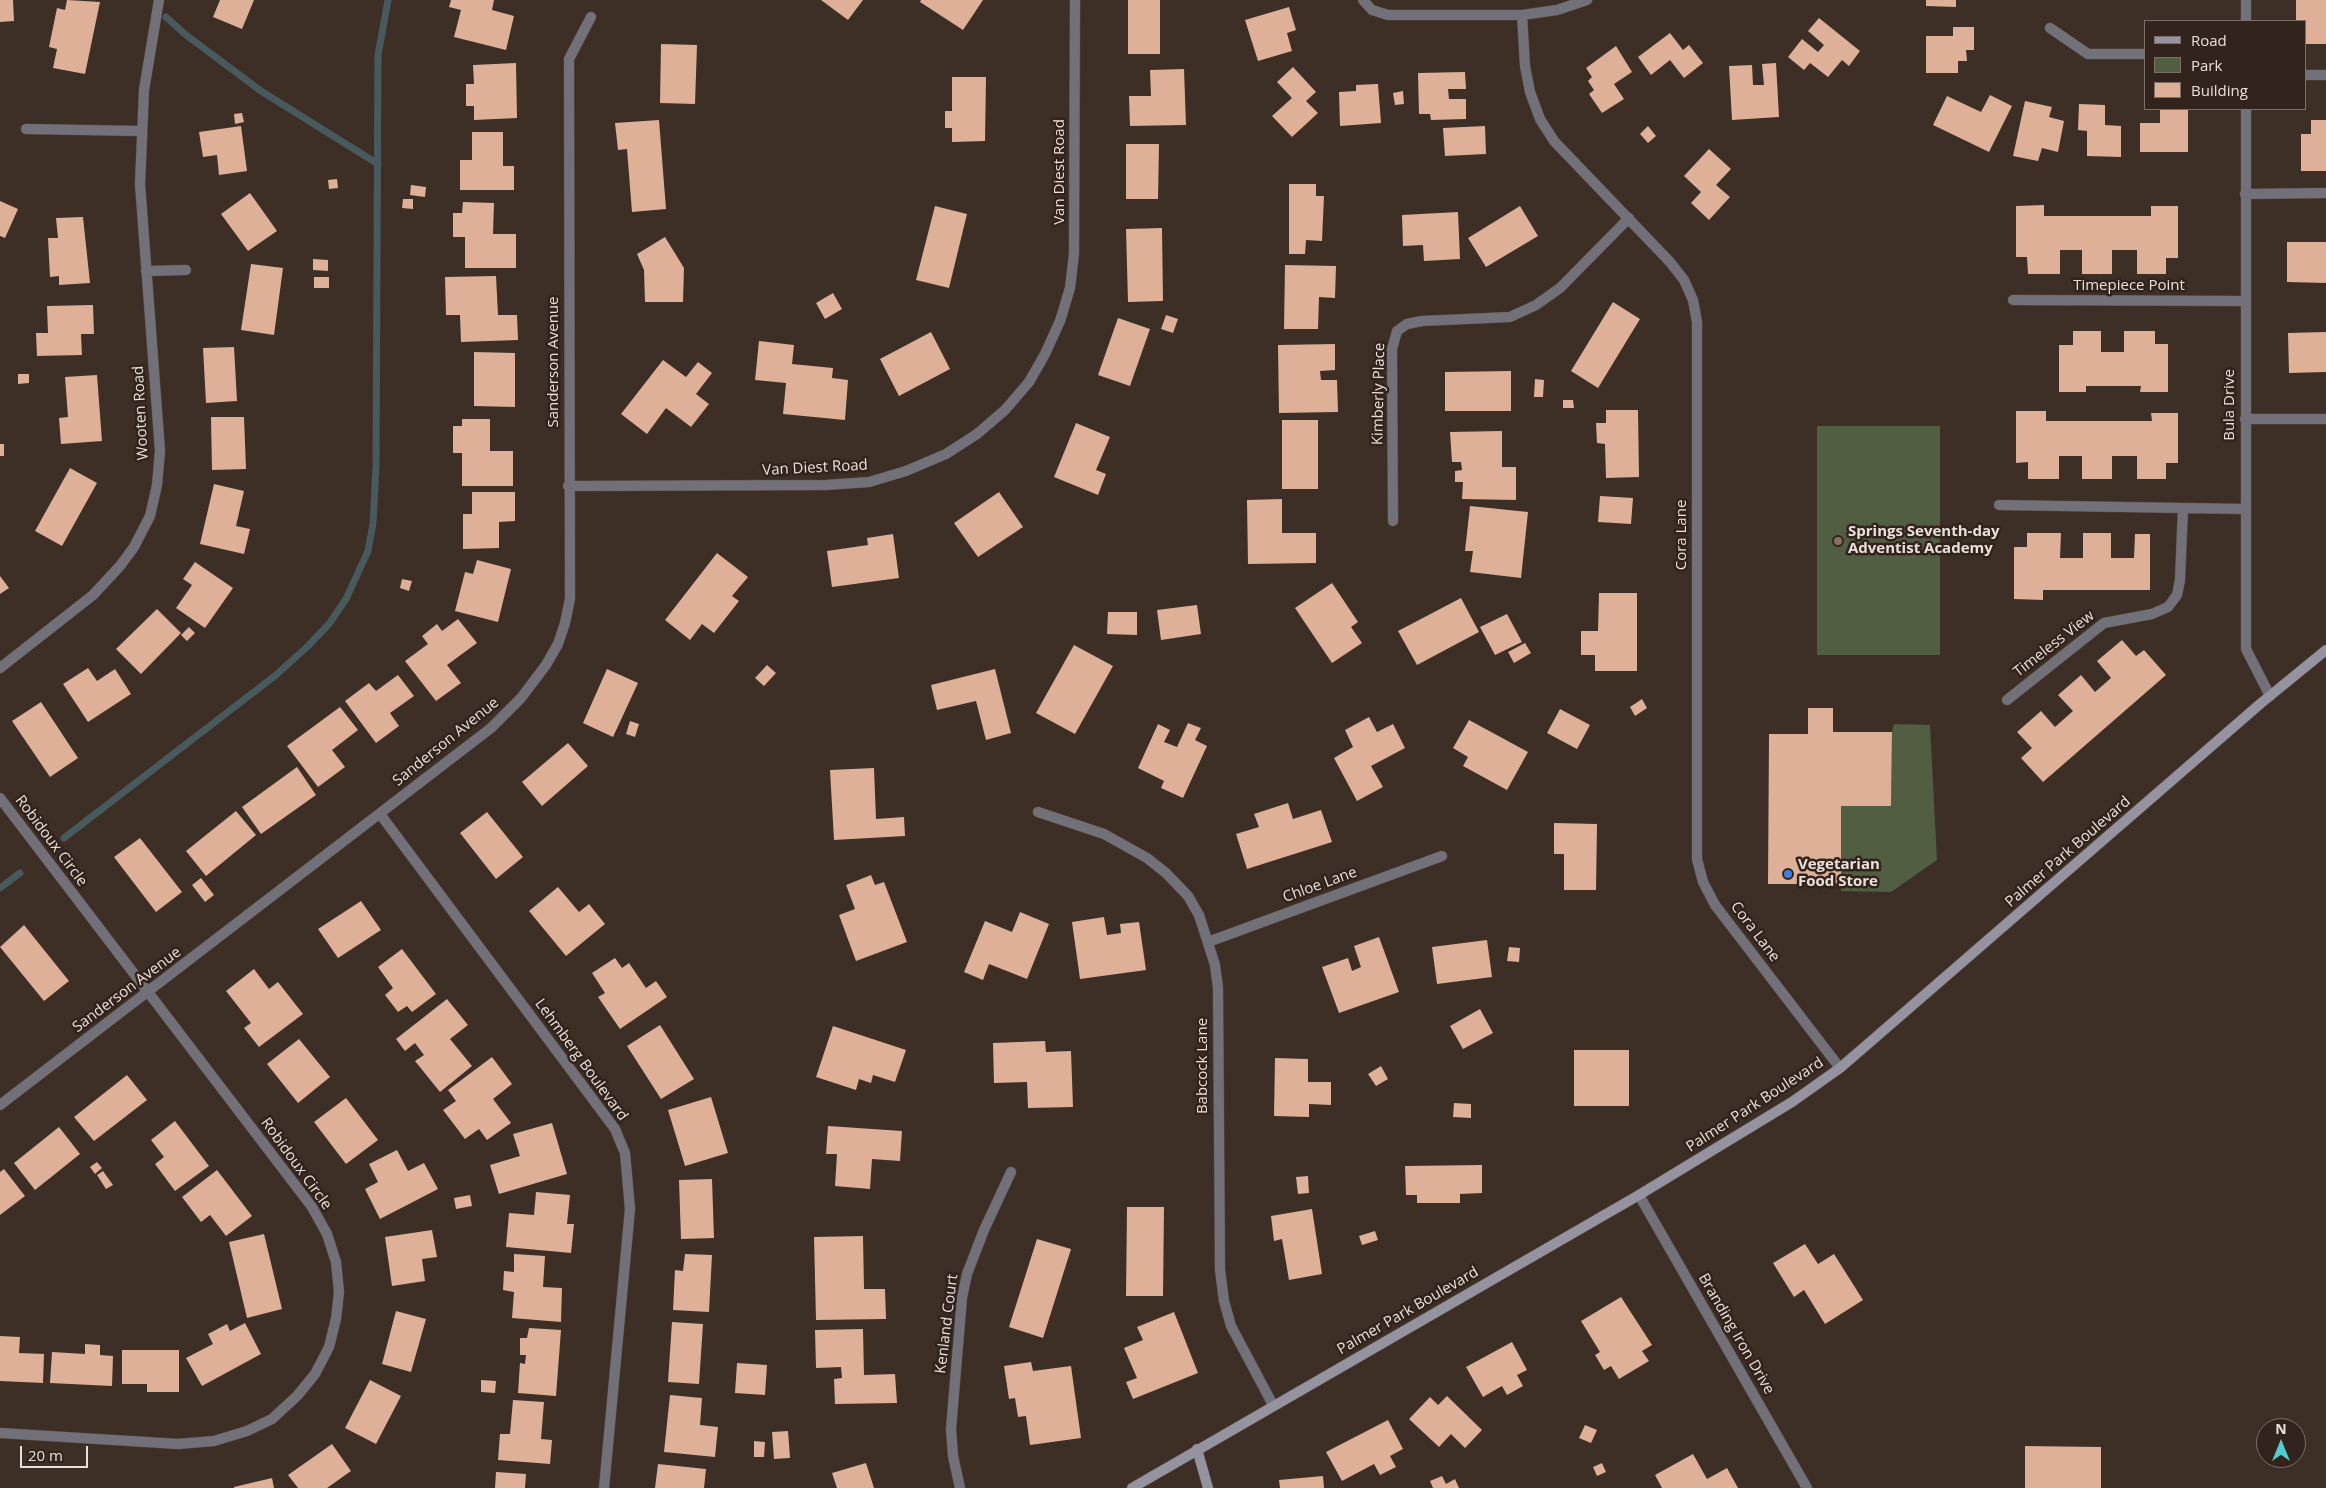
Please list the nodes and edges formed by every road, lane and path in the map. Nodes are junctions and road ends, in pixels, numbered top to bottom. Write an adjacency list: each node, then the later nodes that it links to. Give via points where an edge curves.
1 (159, 0): 15 (street, Wooten Road, via 149,50)
2 (1075, 0): 25 (street, Van Diest Road, via 1074,254 1070,288 1060,322 1045,354 1005,410 946,454 869,482)
3 (1363, 0): 6 (street, via 1372,10 1388,15)
4 (1587, 0): 6 (street, via 1557,10)
5 (2246, 0): 8 (street)
6 (1522, 15): 18 (street, Cora Lane, via 1525,66 1540,118 1554,141)
7 (591, 17): 25 (street, Sanderson Avenue, via 569,59)
8 (2246, 20)
9 (2050, 28): 10 (street, via 2088,54)
10 (2144, 54)
11 (2306, 75): 12 (street)
12 (2326, 75)
13 (2246, 110): 17 (street, Bula Drive)
14 (26, 130): 15 (street)
15 (141, 131): 20 (street, Wooten Road, via 140,184)
16 (2326, 193): 17 (street)
17 (2245, 194): 22 (street, Bula Drive)
18 (1629, 218): 29 (street, Kimberly Place, via 1560,288 1536,305 1510,317 1422,322 1407,324 1397,331 1392,349); 40 (street, Cora Lane, via 1684,280 1697,322 1697,859 1703,882 1716,905)
19 (186, 270): 20 (street)
20 (146, 272): 31 (street, Wooten Road, via 160,451 150,516 134,546 93,595)
21 (2013, 300): 22 (street, Timepiece Point)
22 (2245, 301): 23 (street, Bula Drive)
23 (2245, 419): 24 (street); 28 (street, Bula Drive)
24 (2326, 419)
25 (568, 486): 36 (street, Sanderson Avenue, via 570,599 558,644 546,665 522,698 491,728)
26 (1999, 505): 27 (street)
27 (2183, 508): 28 (street); 33 (street, Timeless View, via 2180,580 2177,595 2168,607 2152,614 2104,623)
28 (2246, 509): 32 (street, Bula Drive, via 2246,649)
29 (1393, 521)
30 (2326, 650): 32 (main road, Palmer Park Boulevard)
31 (0, 668)
32 (2270, 696): 40 (main road, Palmer Park Boulevard)
33 (2007, 700)
34 (0, 798): 39 (street, Robidoux Circle)
35 (1038, 812): 38 (street, Babcock Lane, via 1104,834 1147,858 1188,896)
36 (380, 814): 39 (street, Sanderson Avenue); 47 (street, Lehmberg Boulevard, via 615,1128 625,1153 630,1209)
37 (1442, 856): 38 (street, Chloe Lane)
38 (1208, 942): 44 (street, Babcock Lane, via 1218,988 1220,1270 1224,1301 1231,1326)
39 (148, 992): 41 (street, Sanderson Avenue); 45 (street, Robidoux Circle, via 312,1207 327,1234 336,1262 339,1292 329,1347 315,1374 272,1419 214,1441 178,1444)
40 (1840, 1068): 43 (main road, Palmer Park Boulevard, via 1765,1120)
41 (0, 1105)
42 (1011, 1172): 48 (street, Kenland Court, via 984,1230 967,1274 962,1298 951,1429)
43 (1639, 1195): 44 (main road, Palmer Park Boulevard); 51 (street, Branding Iron Drive)
44 (1273, 1406): 46 (main road, Palmer Park Boulevard)
45 (0, 1432)
46 (1197, 1449): 49 (main road, Palmer Park Boulevard); 50 (main road)
47 (604, 1488)
48 (960, 1488)
49 (1132, 1488)
50 (1208, 1488)
51 (1807, 1488)

